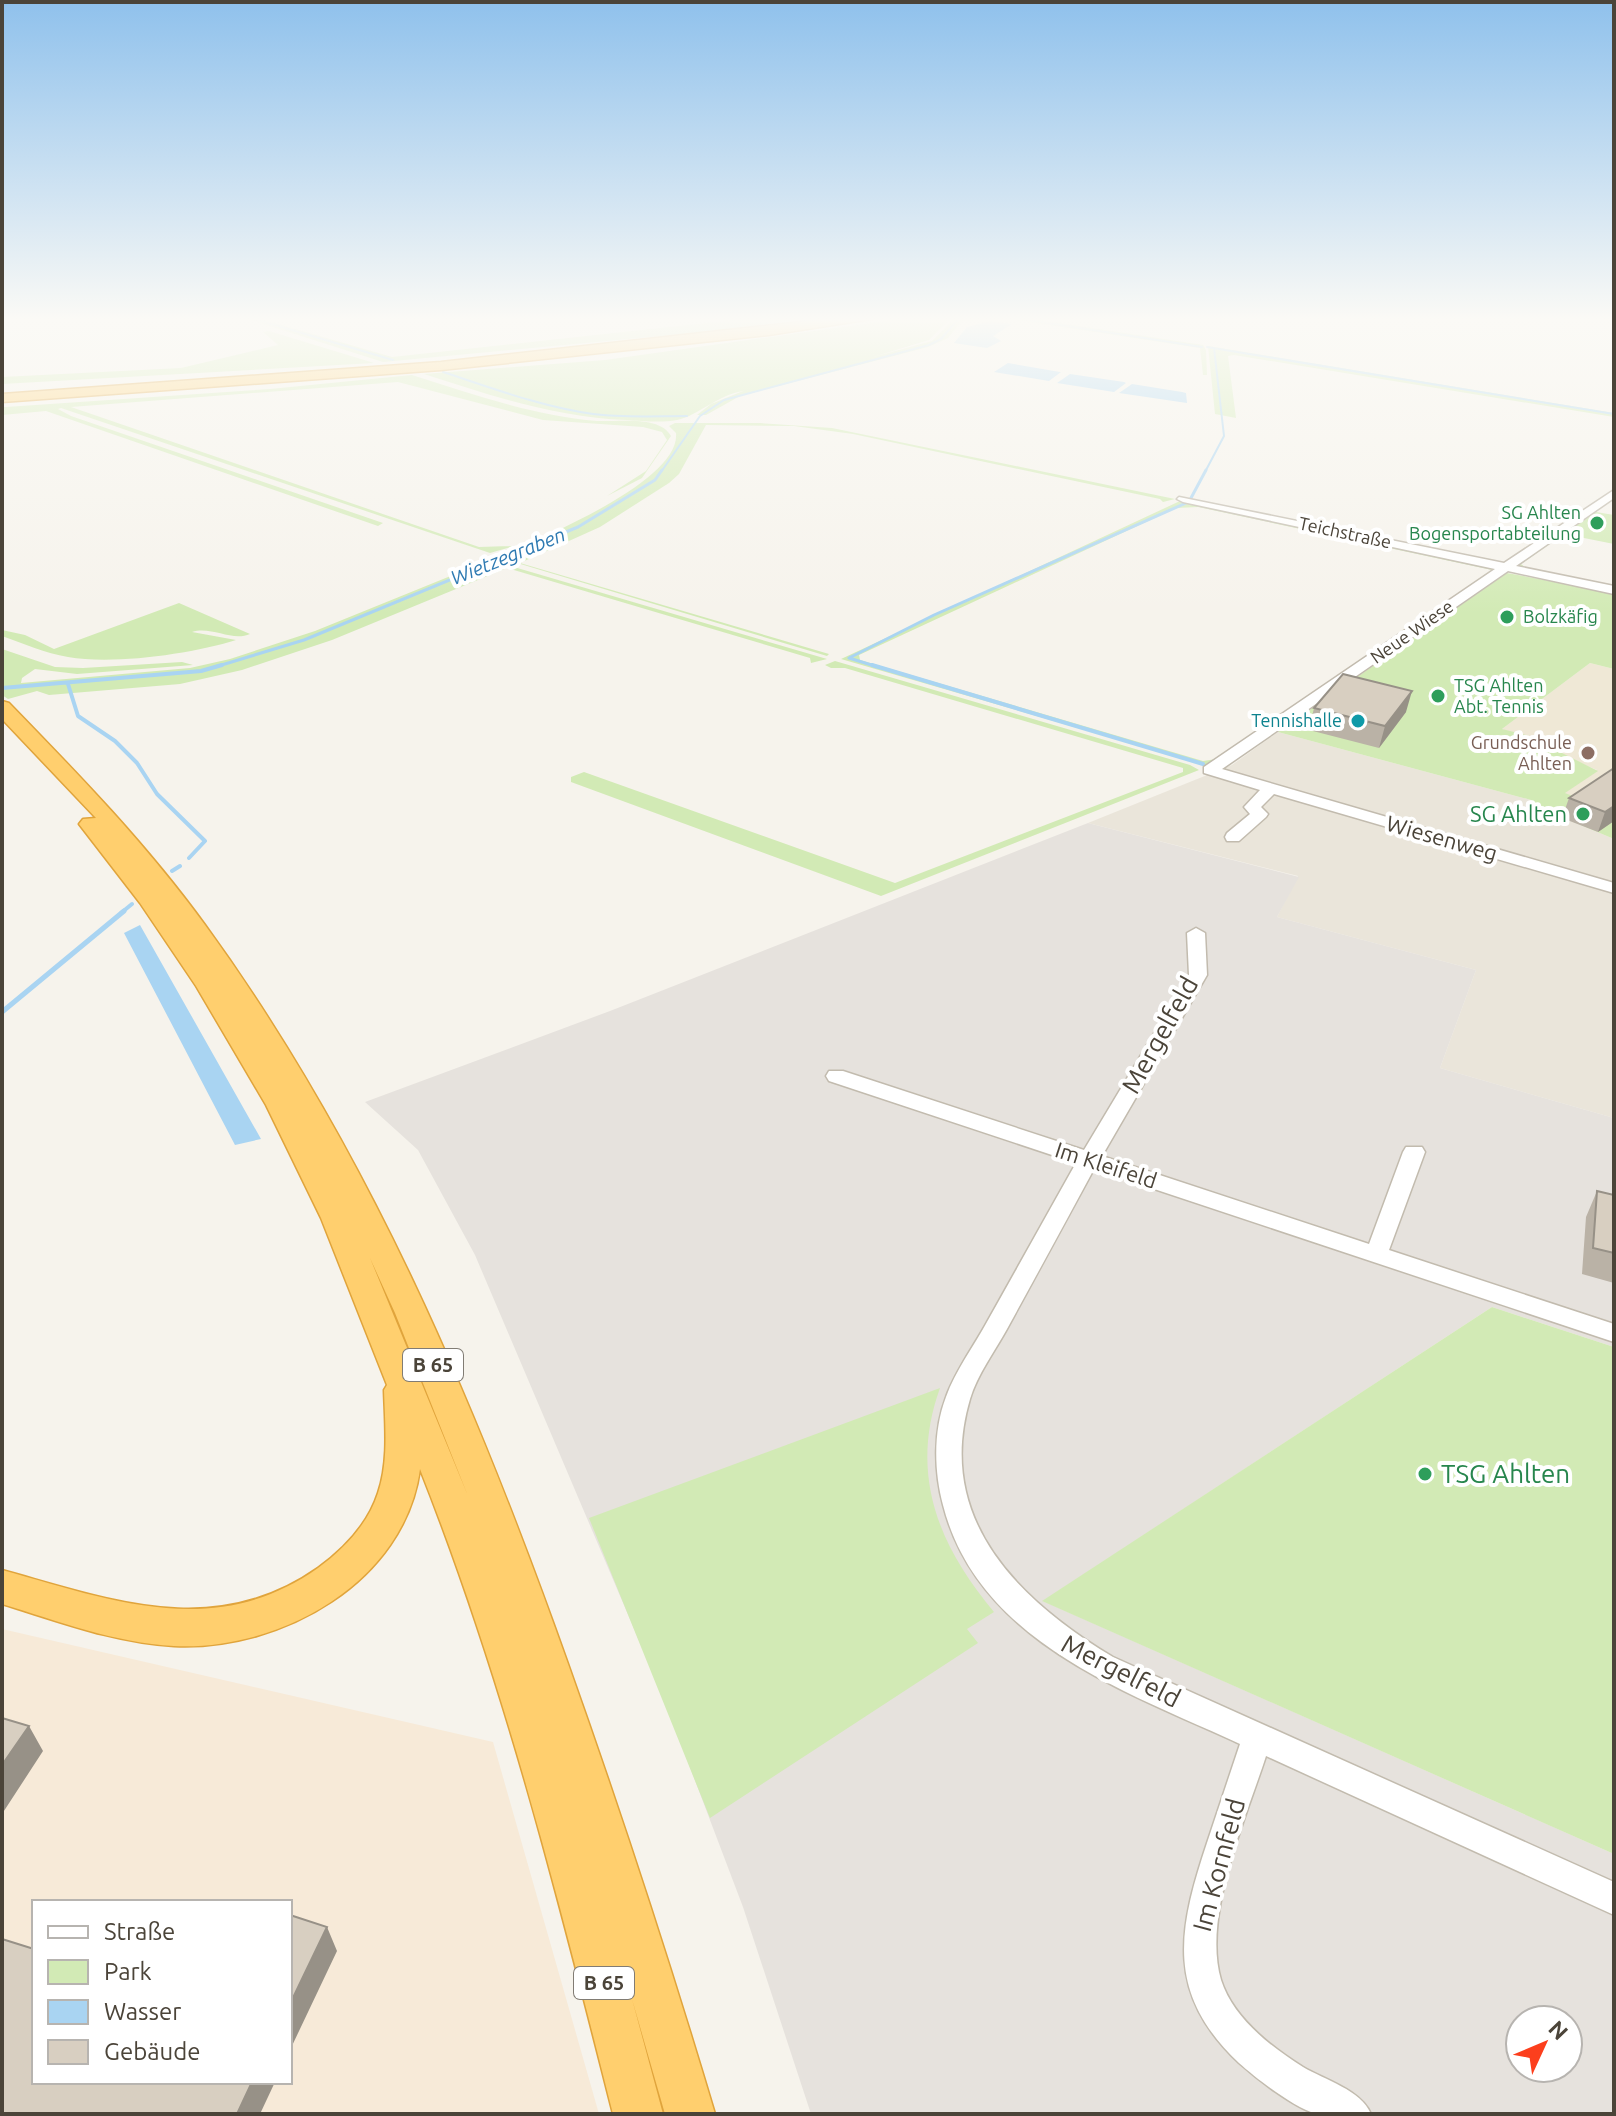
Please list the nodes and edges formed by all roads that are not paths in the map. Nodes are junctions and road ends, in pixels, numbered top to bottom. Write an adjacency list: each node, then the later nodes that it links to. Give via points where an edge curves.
1 (1614, 493): 3 (street, Neue Wiese)
2 (1183, 499): 3 (street, Teichstraße)
3 (1507, 567): 4 (street, Teichstraße); 7 (street, Neue Wiese)
4 (1614, 590)
5 (2, 707): 22 (highway, B 65, via 117,825 199,932 294,1080 364,1211 446,1394 521,1581 653,1984)
6 (2, 730): 17 (highway, B 65, via 97,831 209,986 280,1105 337,1218)
7 (1210, 770): 8 (street, Wiesenweg)
8 (1270, 788): 9 (street, via 1252,807 1260,814); 10 (street, Wiesenweg)
9 (1233, 837)
10 (1611, 883)
11 (1196, 933): 14 (street, Mergelfeld, via 1198,975)
12 (836, 1076): 14 (street, Im Kleifeld)
13 (1414, 1152): 15 (street)
14 (1089, 1159): 15 (street, Im Kleifeld); 19 (street, Mergelfeld, via 958,1397 948,1440 957,1511 988,1572 1047,1632 1103,1667)
15 (1377, 1253): 16 (street, Im Kleifeld)
16 (1614, 1333)
17 (402, 1373): 18 (highway, via 403,1453 398,1491 386,1522 364,1552 328,1583 290,1605 252,1619 196,1628 122,1621); 21 (highway, B 65, via 482,1576 529,1721 570,1853)
18 (2, 1587)
19 (1257, 1737): 20 (street, Mergelfeld); 23 (street, Im Kornfeld, via 1203,1904 1200,1969 1218,2014 1249,2051)
20 (1614, 1899)
21 (638, 2114)
22 (690, 2114)
23 (1353, 2114)

